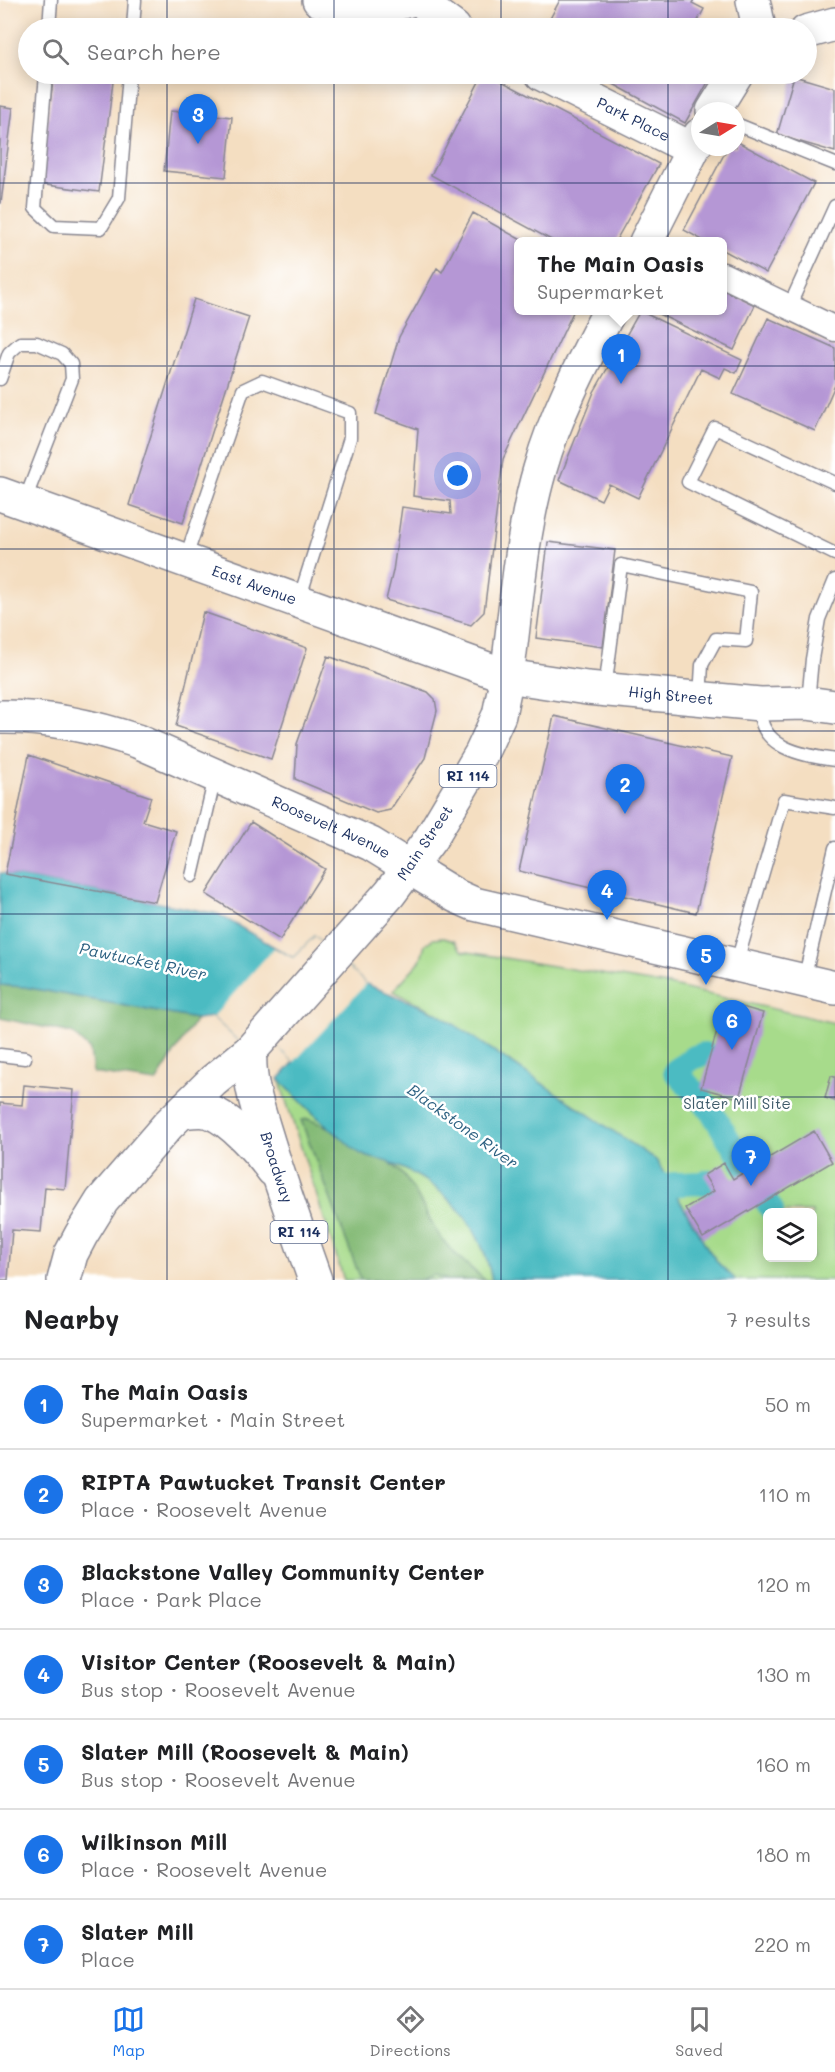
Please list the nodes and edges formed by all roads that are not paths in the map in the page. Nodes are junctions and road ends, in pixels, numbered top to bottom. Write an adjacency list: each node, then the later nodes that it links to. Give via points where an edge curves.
1 (51, 0): 7 (lane)
2 (135, 0): 8 (lane)
3 (319, 0): 4 (main road, via 383,7)
4 (410, 0)
5 (422, 0): 9 (main road)
6 (753, 0): 10 (main road)
7 (50, 18)
8 (134, 18)
9 (439, 18)
10 (757, 18)
11 (45, 84): 12 (lane, via 34,208 54,226 100,228 119,198)
12 (128, 84)
13 (565, 84): 17 (main road, Park Place)
14 (730, 84): 15 (main road)
15 (719, 102)
16 (745, 128): 19 (lane)
17 (691, 140)
18 (691, 152): 21 (main road)
19 (835, 164)
20 (835, 206): 23 (lane)
21 (650, 237)
22 (727, 277): 23 (street)
23 (789, 307): 25 (street)
24 (607, 315): 33 (main road, Main Street, via 565,399 540,469)
25 (835, 329)
26 (0, 379): 28 (lane, via 9,353 20,343 37,343 62,354 70,364 72,379)
27 (835, 483): 29 (lane, via 715,429 688,482)
28 (12, 499): 30 (main road, East Avenue)
29 (835, 554)
30 (184, 561): 32 (main road, East Avenue); 32 (lane, via 243,390 262,381 350,413 350,438)
31 (835, 580): 36 (lane, via 819,619 812,659)
32 (299, 602): 33 (main road, East Avenue)
33 (507, 676): 34 (main road, High Street); 43 (main road, Main Street / RI 114, via 499,715 487,743)
34 (605, 689): 35 (main road, High Street); 35 (lane, via 621,565 751,592 746,641 716,639 702,665)
35 (700, 698): 37 (main road, High Street)
36 (826, 703): 37 (main road, High Street)
37 (760, 704): 39 (lane, via 760,721 771,739 782,746)
38 (0, 717): 40 (main road, Roosevelt Avenue, via 43,718 106,730)
39 (835, 760)
40 (215, 776): 43 (main road, Roosevelt Avenue, via 371,844); 44 (lane)
41 (835, 808): 45 (lane, via 784,800)
42 (835, 848): 46 (lane)
43 (410, 868): 45 (main road, Roosevelt Avenue, via 474,904); 47 (main road, Main Street / RI 114)
44 (192, 876)
45 (736, 965): 46 (main road, Roosevelt Avenue)
46 (820, 984)
47 (250, 1051): 50 (main road, Main Street); 51 (main road, Broadway / RI 114, via 254,1094)
48 (0, 1055): 49 (lane)
49 (25, 1058)
50 (182, 1112): 51 (main road, via 207,1111 220,1117 257,1150); 52 (main road, Main Street, via 90,1217 71,1254)
51 (282, 1184): 53 (main road, Broadway / RI 114)
52 (64, 1280)
53 (315, 1280)

